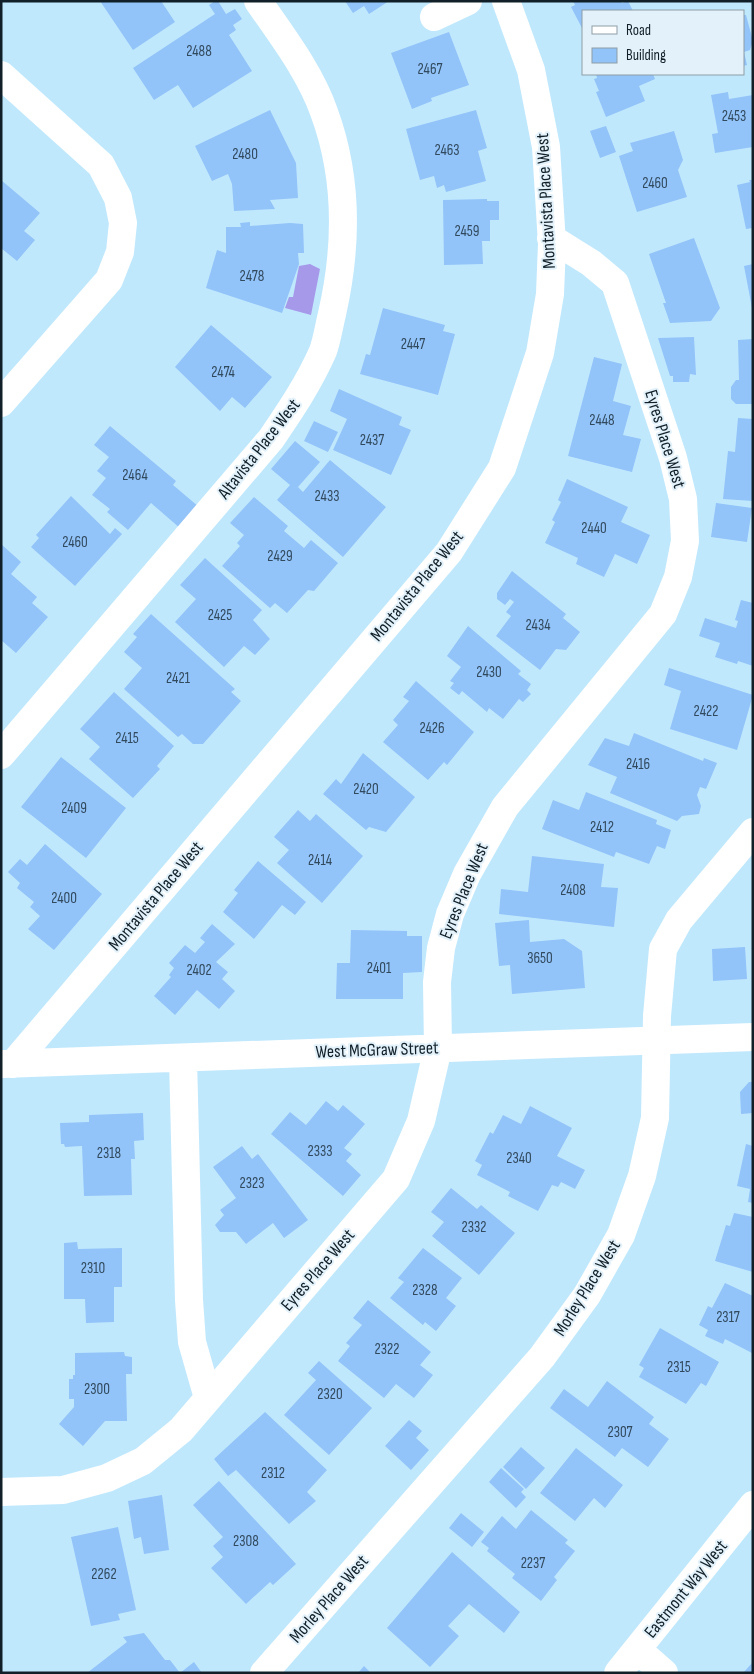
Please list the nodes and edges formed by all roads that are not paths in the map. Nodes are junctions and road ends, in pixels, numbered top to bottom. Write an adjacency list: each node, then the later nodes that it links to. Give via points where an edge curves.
1 (258, 1): 8 (street, Altavista Place West, via 298,62 324,111 338,162 342,214 341,276 324,349 306,388 270,439)
2 (468, 1): 4 (street)
3 (506, 1): 6 (street, Montavista Place West, via 531,70 546,147)
4 (434, 17)
5 (1, 75): 7 (street, via 101,165 118,198 122,223 120,252 110,280)
6 (552, 238): 12 (street, Eyres Place West, via 615,283 674,458 683,499 685,541 678,577 663,614 504,808 466,874 441,948 437,982); 14 (street, Montavista Place West, via 550,294 540,353 502,468 448,552)
7 (1, 403)
8 (1, 755)
9 (753, 832): 11 (street, Morley Place West, via 679,920 663,950)
10 (753, 1037): 11 (street, West McGraw Street)
11 (656, 1040): 12 (street, West McGraw Street); 19 (street, Morley Place West, via 655,1118 642,1176 621,1235 587,1295 542,1357)
12 (438, 1048): 13 (street, West McGraw Street); 15 (street, Eyres Place West, via 420,1121 396,1179)
13 (183, 1058): 14 (street, West McGraw Street); 15 (street, via 192,1342)
14 (7, 1064)
15 (208, 1398): 16 (street, Eyres Place West, via 180,1430 143,1461 107,1478 63,1490)
16 (1, 1492)
17 (753, 1505): 18 (street, Eastmont Way West)
18 (638, 1650): 20 (street, Eastmont Way West); 21 (street)
19 (264, 1673)
20 (618, 1673)
21 (664, 1673)

